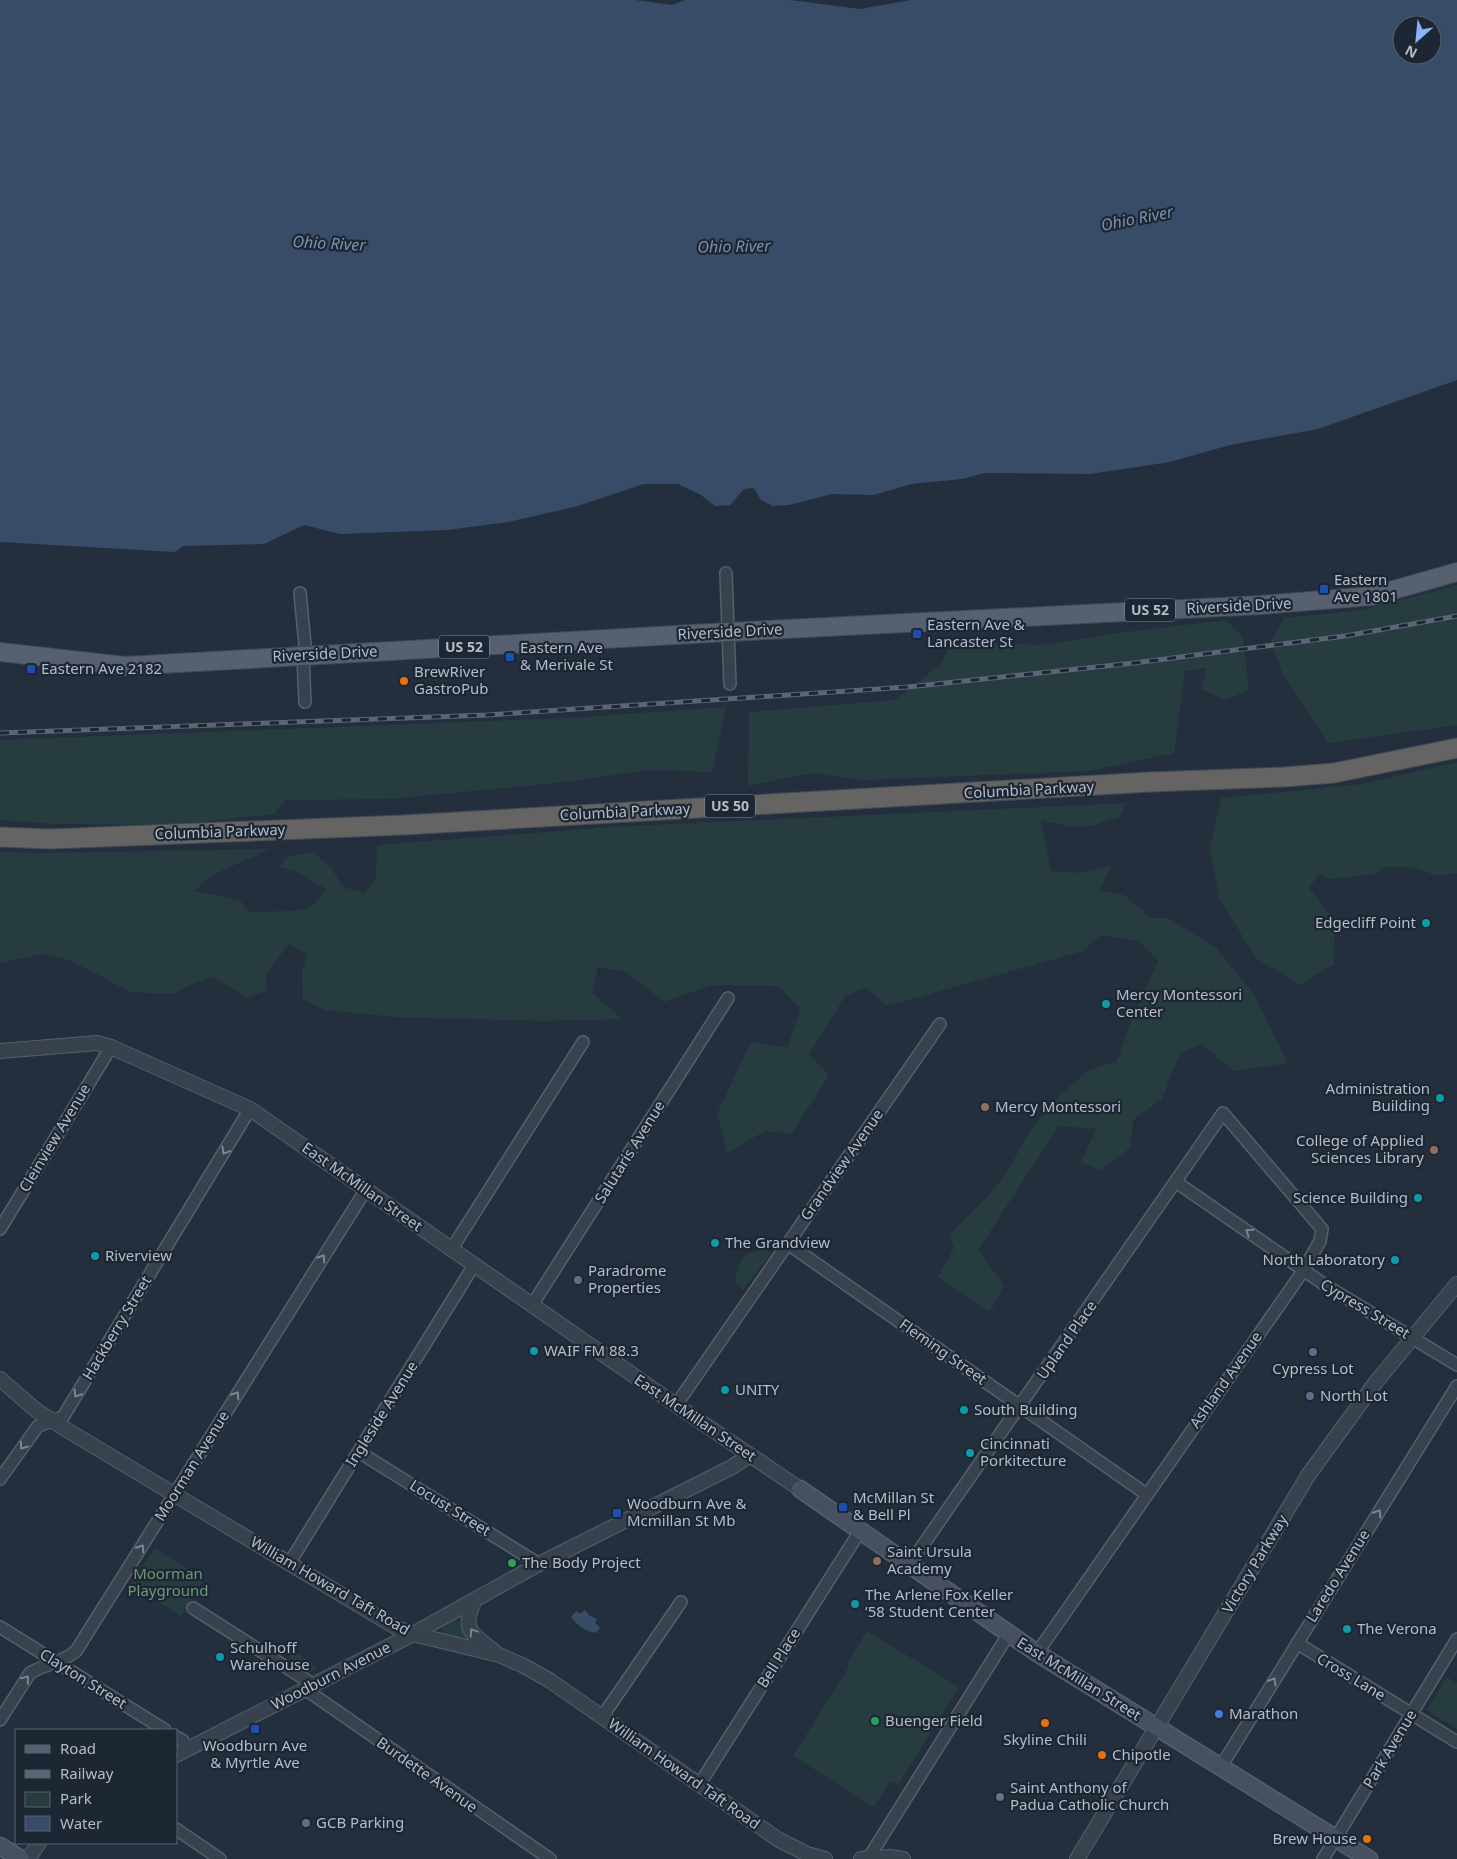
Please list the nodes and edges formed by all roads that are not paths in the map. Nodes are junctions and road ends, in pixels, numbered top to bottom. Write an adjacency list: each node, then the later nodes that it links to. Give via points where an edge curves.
1 (726, 572): 4 (street)
2 (1457, 572): 4 (main road, Riverside Drive / US 52, via 1372,596 1261,605)
3 (300, 593): 6 (street, via 305,645)
4 (728, 632): 6 (main road, Riverside Drive / US 52); 7 (street)
5 (0, 652): 6 (main road, Riverside Drive / US 52, via 125,666)
6 (302, 656): 8 (street)
7 (730, 684)
8 (305, 702)
9 (1457, 748): 10 (highway, Columbia Parkway / US 50, via 1334,773 404,825 51,839)
10 (0, 837)
11 (728, 998): 26 (street, Salutaris Avenue)
12 (940, 1024): 21 (street, Grandview Avenue)
13 (583, 1042): 22 (street)
14 (111, 1047): 15 (street, East McMillan Street, via 83,1043); 16 (street, East McMillan Street); 20 (street, Cleinview Avenue)
15 (0, 1051)
16 (250, 1109): 19 (street, East McMillan Street); 33 (street, Hackberry Street, one-way to 33, via 63,1416)
17 (1223, 1113): 18 (street, Upland Place); 24 (street, Ashland Avenue, via 1322,1229 1320,1241)
18 (1176, 1182): 24 (street, Cypress Street, one-way to 18); 32 (street, Upland Place)
19 (365, 1191): 22 (street, East McMillan Street); 38 (street, Moorman Avenue, one-way to 19)
20 (0, 1229)
21 (788, 1244): 31 (street, Grandview Avenue); 32 (street, Fleming Street)
22 (451, 1250): 23 (street, East McMillan Street)
23 (474, 1265): 26 (street, East McMillan Street); 34 (street, Ingleside Avenue)
24 (1303, 1271): 27 (street, Cypress Street); 39 (street, Ashland Avenue)
25 (1457, 1284): 27 (street, Victory Parkway)
26 (532, 1305): 31 (street, East McMillan Street)
27 (1412, 1338): 28 (street, Cypress Street); 59 (street, Victory Parkway, via 1355,1409 1309,1474)
28 (1457, 1365)
29 (0, 1379): 33 (street, William Howard Taft Road)
30 (1457, 1386): 51 (street, Laredo Avenue, one-way to 30)
31 (676, 1405): 35 (street, East McMillan Street)
32 (1021, 1406): 39 (street, Fleming Street); 43 (street, Upland Place)
33 (51, 1420): 36 (street, Hackberry Street, one-way to 36, via 38,1426); 38 (street, William Howard Taft Road)
34 (359, 1452): 41 (street, Ingleside Avenue); 42 (street, Locust Street)
35 (750, 1455): 37 (street, East McMillan Street); 42 (street, Woodburn Avenue)
36 (0, 1479)
37 (800, 1488): 40 (main road, East McMillan Street)
38 (174, 1494): 41 (street, William Howard Taft Road); 54 (street, Moorman Avenue, one-way to 38, via 76,1651)
39 (1146, 1494): 52 (street, Ashland Avenue)
40 (860, 1531): 43 (main road, East McMillan Street); 65 (street, Bell Place)
41 (290, 1562): 48 (street, William Howard Taft Road, via 396,1628)
42 (539, 1564): 44 (street, Woodburn Avenue)
43 (909, 1565): 49 (main road, East McMillan Street)
44 (475, 1600): 48 (street, Woodburn Avenue); 53 (street, one-way to 44, via 468,1626 467,1620)
45 (681, 1602): 57 (street)
46 (193, 1608): 55 (street, Burdette Avenue)
47 (0, 1628): 54 (street, Clayton Street)
48 (413, 1634): 53 (street, William Howard Taft Road); 55 (street, Woodburn Avenue)
49 (1008, 1635): 52 (main road, East McMillan Street); 75 (street)
50 (1457, 1639): 56 (street, Park Avenue)
51 (1297, 1643): 56 (street, Cross Lane); 64 (street, Laredo Avenue, one-way to 51)
52 (1036, 1653): 59 (main road, East McMillan Street)
53 (498, 1655): 57 (street, William Howard Taft Road, via 549,1680)
54 (56, 1663): 58 (street, Moorman Avenue, one-way to 54, via 30,1673); 60 (street, Clayton Street)
55 (310, 1687): 63 (street, Woodburn Avenue); 73 (street, Burdette Avenue)
56 (1411, 1713): 62 (street, Cross Lane); 67 (street, Park Avenue)
57 (602, 1717): 65 (street, William Howard Taft Road)
58 (0, 1720)
59 (1156, 1728): 64 (main road, East McMillan Street); 77 (street, Victory Parkway)
60 (164, 1729)
61 (178, 1738): 63 (street, via 182,1740)
62 (1457, 1742)
63 (182, 1752)
64 (1220, 1768): 67 (main road, East McMillan Street)
65 (699, 1785): 74 (street, William Howard Taft Road, via 790,1847)
66 (178, 1830): 72 (street)
67 (1336, 1838): 78 (street, Park Avenue); 79 (main road, East McMillan Street)
68 (38, 1844): 71 (street)
69 (0, 1846): 70 (main road)
70 (21, 1859)
71 (28, 1859)
72 (220, 1859)
73 (550, 1859)
74 (824, 1859)
75 (866, 1859): 76 (street)
76 (904, 1859)
77 (1077, 1859)
78 (1323, 1859)
79 (1369, 1859)

